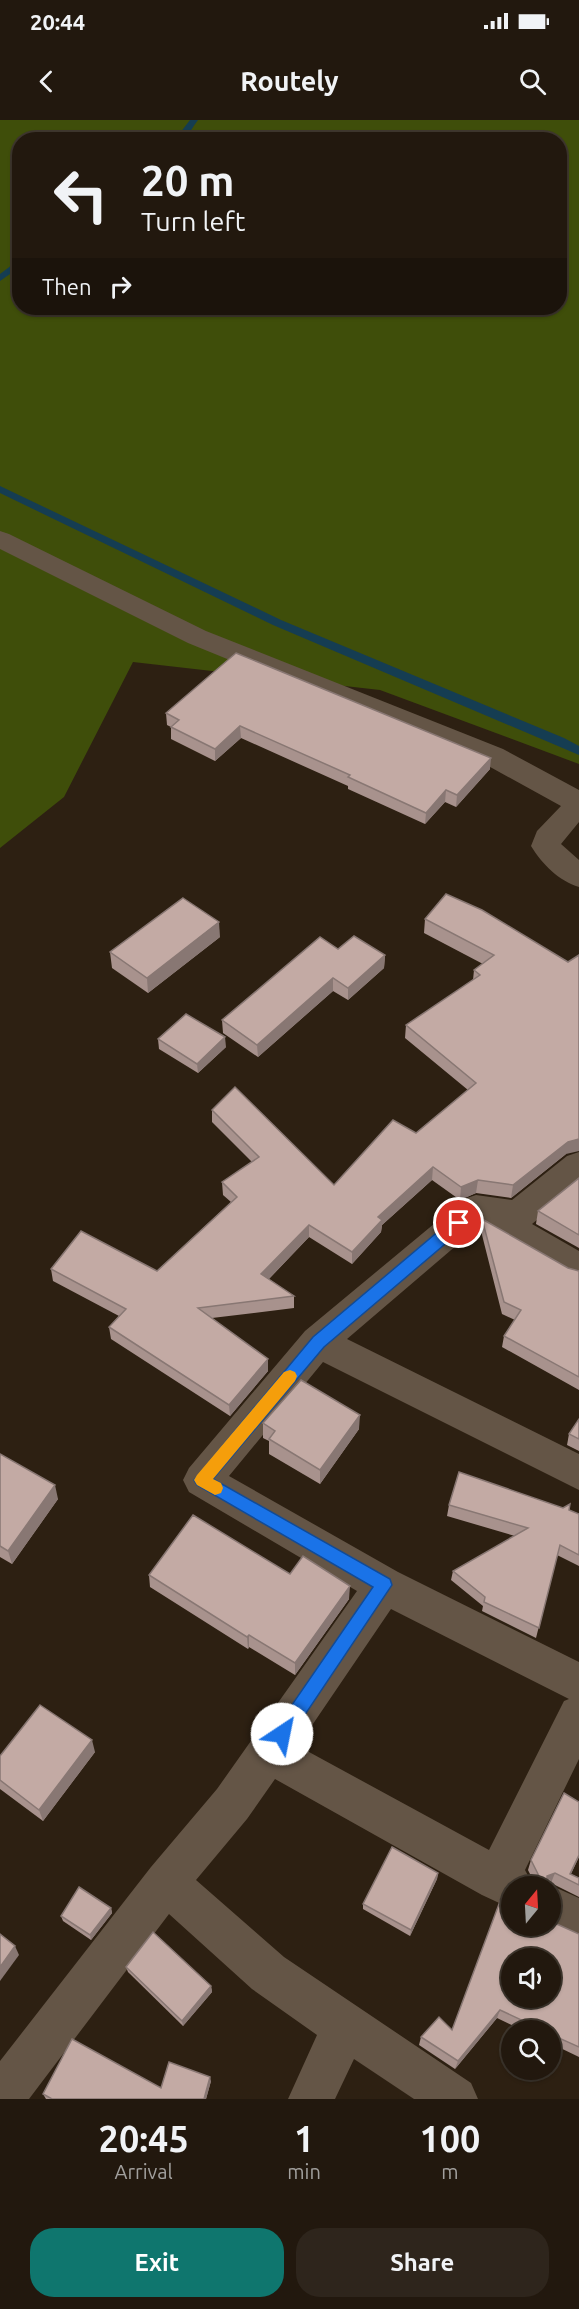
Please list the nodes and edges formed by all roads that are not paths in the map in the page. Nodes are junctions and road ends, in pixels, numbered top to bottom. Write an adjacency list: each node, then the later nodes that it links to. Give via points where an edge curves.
1 (0, 539): 2 (street, via 197,637 493,756)
2 (579, 804): 3 (street, via 547,838 546,846)
3 (579, 876)
4 (579, 1166): 5 (street, via 518,1215)
5 (476, 1209): 6 (street); 7 (street)
6 (579, 1268)
7 (318, 1342): 8 (street); 9 (street, via 202,1480)
8 (579, 1473)
9 (384, 1585): 10 (street); 12 (street)
10 (579, 1683)
11 (579, 1715): 13 (street)
12 (269, 1753): 14 (street, via 232,1804); 15 (street)
13 (508, 1876)
14 (165, 1882): 18 (street, via 268,1973); 19 (street)
15 (501, 1882)
16 (561, 1912): 17 (street)
17 (579, 1921)
18 (345, 2027): 20 (street); 21 (street)
19 (9, 2091)
20 (311, 2099)
21 (455, 2099)

